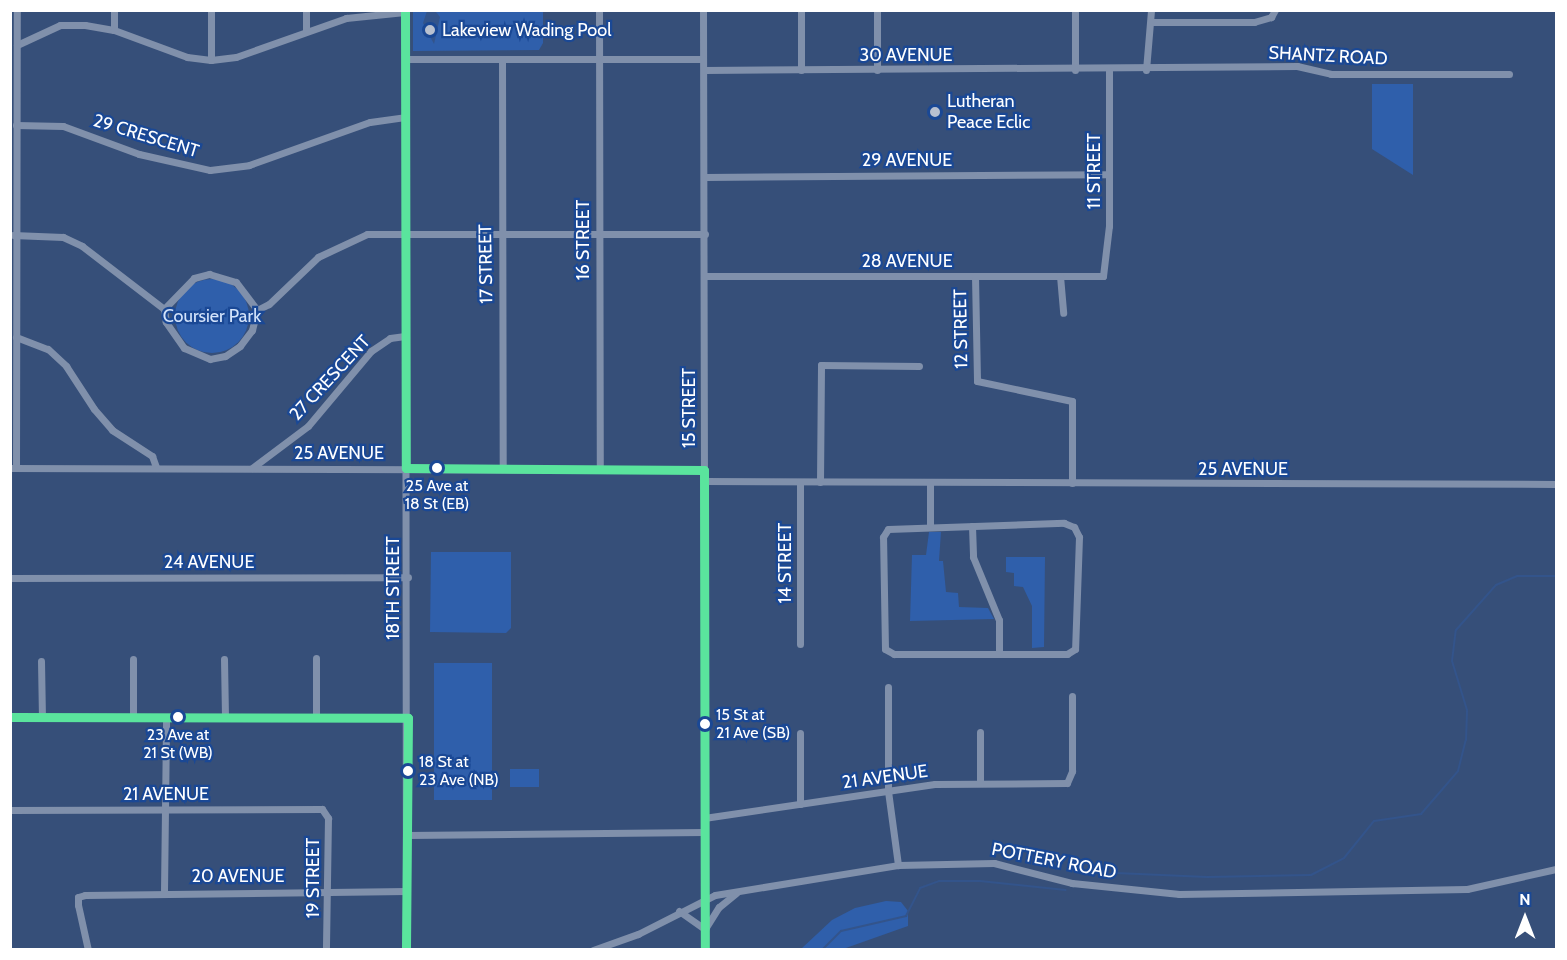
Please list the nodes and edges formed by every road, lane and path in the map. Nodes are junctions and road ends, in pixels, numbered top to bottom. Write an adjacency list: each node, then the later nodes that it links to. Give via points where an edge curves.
1 (17, 10): 16 (street)
2 (114, 10): 14 (street)
3 (211, 10): 20 (street)
4 (306, 10): 15 (street)
5 (599, 10): 21 (street, 16 STREET)
6 (703, 10): 19 (street, 15 STREET)
7 (801, 10): 24 (street)
8 (877, 10): 25 (street)
9 (1074, 10): 26 (street)
10 (1151, 10): 13 (street)
11 (1275, 10): 13 (street, via 1271,17 1254,22)
12 (405, 11): 15 (street, via 346,18); 17 (street, 18TH STREET)
13 (1151, 22): 28 (street)
14 (114, 30): 16 (street, via 60,25); 20 (street, via 187,57)
15 (306, 30): 20 (street, via 236,57)
16 (17, 45): 22 (street)
17 (405, 58): 18 (street); 30 (street, 18TH STREET)
18 (502, 59): 21 (street); 36 (street, 17 STREET)
19 (703, 59): 21 (street); 23 (street, 15 STREET)
20 (211, 60)
21 (598, 60): 34 (street, 16 STREET)
22 (14, 62): 31 (street)
23 (704, 70): 24 (street, 30 AVENUE); 33 (street, 15 STREET)
24 (801, 70): 25 (street, 30 AVENUE)
25 (877, 70): 26 (street, 30 AVENUE)
26 (1075, 70): 27 (street, 30 AVENUE)
27 (1109, 70): 28 (street, SHANTZ ROAD); 32 (street, 11 STREET)
28 (1146, 70): 29 (street, SHANTZ ROAD, via 1298,66 1331,74)
29 (1509, 74)
30 (405, 117): 31 (street, 29 CRESCENT, via 359,125 249,165 210,170 139,154 63,126); 35 (street, 18TH STREET)
31 (16, 125): 38 (street)
32 (1108, 174): 33 (street, 29 AVENUE); 39 (street, 11 STREET)
33 (705, 177): 37 (street, 15 STREET)
34 (598, 233): 36 (street); 37 (street); 54 (street, 16 STREET)
35 (405, 234): 36 (street); 44 (street, via 366,234 343,243 305,268 269,304); 46 (street, 18TH STREET)
36 (501, 234): 53 (street, 17 STREET)
37 (705, 234): 40 (street, 15 STREET)
38 (13, 235): 43 (street, via 63,237 82,246); 47 (street)
39 (1106, 271): 42 (street, 28 AVENUE, via 1103,276)
40 (705, 276): 41 (street, 28 AVENUE); 55 (street, 15 STREET)
41 (975, 276): 42 (street, 28 AVENUE); 60 (street, 12 STREET, via 977,381 1072,400)
42 (1060, 276): 45 (street)
43 (164, 309): 44 (street, via 194,278 209,274 236,282); 44 (street, via 166,322 184,348 210,359 225,356 240,346 252,330)
44 (256, 310)
45 (1063, 313)
46 (405, 336): 51 (street, 27 CRESCENT, via 390,338 371,351 308,426); 52 (street, 18TH STREET)
47 (16, 337): 49 (street, via 48,349 66,366 106,423 152,456); 50 (street)
48 (919, 366): 58 (street, via 821,365)
49 (156, 467): 50 (street, 25 AVENUE); 51 (street, 25 AVENUE)
50 (13, 468)
51 (252, 468): 52 (street, 25 AVENUE)
52 (406, 468): 53 (street, 25 AVENUE); 65 (street, 18TH STREET)
53 (503, 469): 54 (street, 25 AVENUE)
54 (600, 469): 55 (street, 25 AVENUE)
55 (704, 470): 56 (street, 15 STREET)
56 (704, 481): 57 (street, 25 AVENUE); 89 (street, 15 STREET)
57 (800, 482): 58 (street, 25 AVENUE); 66 (street, 14 STREET)
58 (820, 482): 59 (street, 25 AVENUE)
59 (930, 483): 60 (street, 25 AVENUE); 63 (street)
60 (1072, 483): 61 (street, 25 AVENUE)
61 (1557, 483)
62 (972, 526): 63 (street); 67 (street, via 973,557 999,620); 67 (street, via 1064,523 1074,527 1079,537 1075,649 1067,654)
63 (930, 527): 67 (street, via 898,526 888,529 883,537 885,649 894,654)
64 (10, 578): 65 (street, 24 AVENUE)
65 (408, 578): 80 (street, 18TH STREET)
66 (800, 644)
67 (999, 654)
68 (316, 658): 78 (street)
69 (133, 659): 75 (street)
70 (224, 659): 77 (street)
71 (41, 661): 79 (street)
72 (888, 687): 84 (street)
73 (1072, 696): 83 (street, 21 AVENUE, via 1071,779 1067,783)
74 (10, 717): 79 (street)
75 (133, 717): 76 (street); 79 (street)
76 (166, 717): 77 (street); 86 (street)
77 (225, 717): 78 (street)
78 (316, 717): 80 (street)
79 (42, 718)
80 (408, 718): 91 (street, 18TH STREET)
81 (980, 732): 83 (street)
82 (800, 733): 85 (street)
83 (980, 782): 84 (street, 21 AVENUE)
84 (888, 791): 85 (street, 21 AVENUE); 92 (street)
85 (800, 804): 89 (street, 21 AVENUE)
86 (165, 809): 87 (street, 21 AVENUE); 88 (street, 21 AVENUE); 94 (street)
87 (321, 809): 95 (street, 19 STREET, via 328,818)
88 (10, 810)
89 (704, 818): 90 (street, 15 STREET)
90 (704, 832): 91 (street); 98 (street, 15 STREET)
91 (407, 835): 96 (street, 18TH STREET)
92 (898, 865): 93 (street, POTTERY ROAD, via 994,863 1072,883 1179,894 1467,889); 97 (street, POTTERY ROAD)
93 (1557, 869)
94 (164, 891): 95 (street, 20 AVENUE); 101 (street, 20 AVENUE, via 78,897)
95 (328, 891): 96 (street, 20 AVENUE); 102 (street, 19 STREET)
96 (406, 891): 103 (street, 18TH STREET)
97 (737, 891): 98 (street, POTTERY ROAD); 100 (street, via 719,907)
98 (705, 898): 99 (street, POTTERY ROAD); 100 (street, 15 STREET)
99 (679, 911): 100 (street); 104 (street, POTTERY ROAD, via 638,934)
100 (705, 929): 105 (street, 15 STREET)
101 (88, 950)
102 (326, 950)
103 (406, 950)
104 (594, 950)
105 (705, 950)

